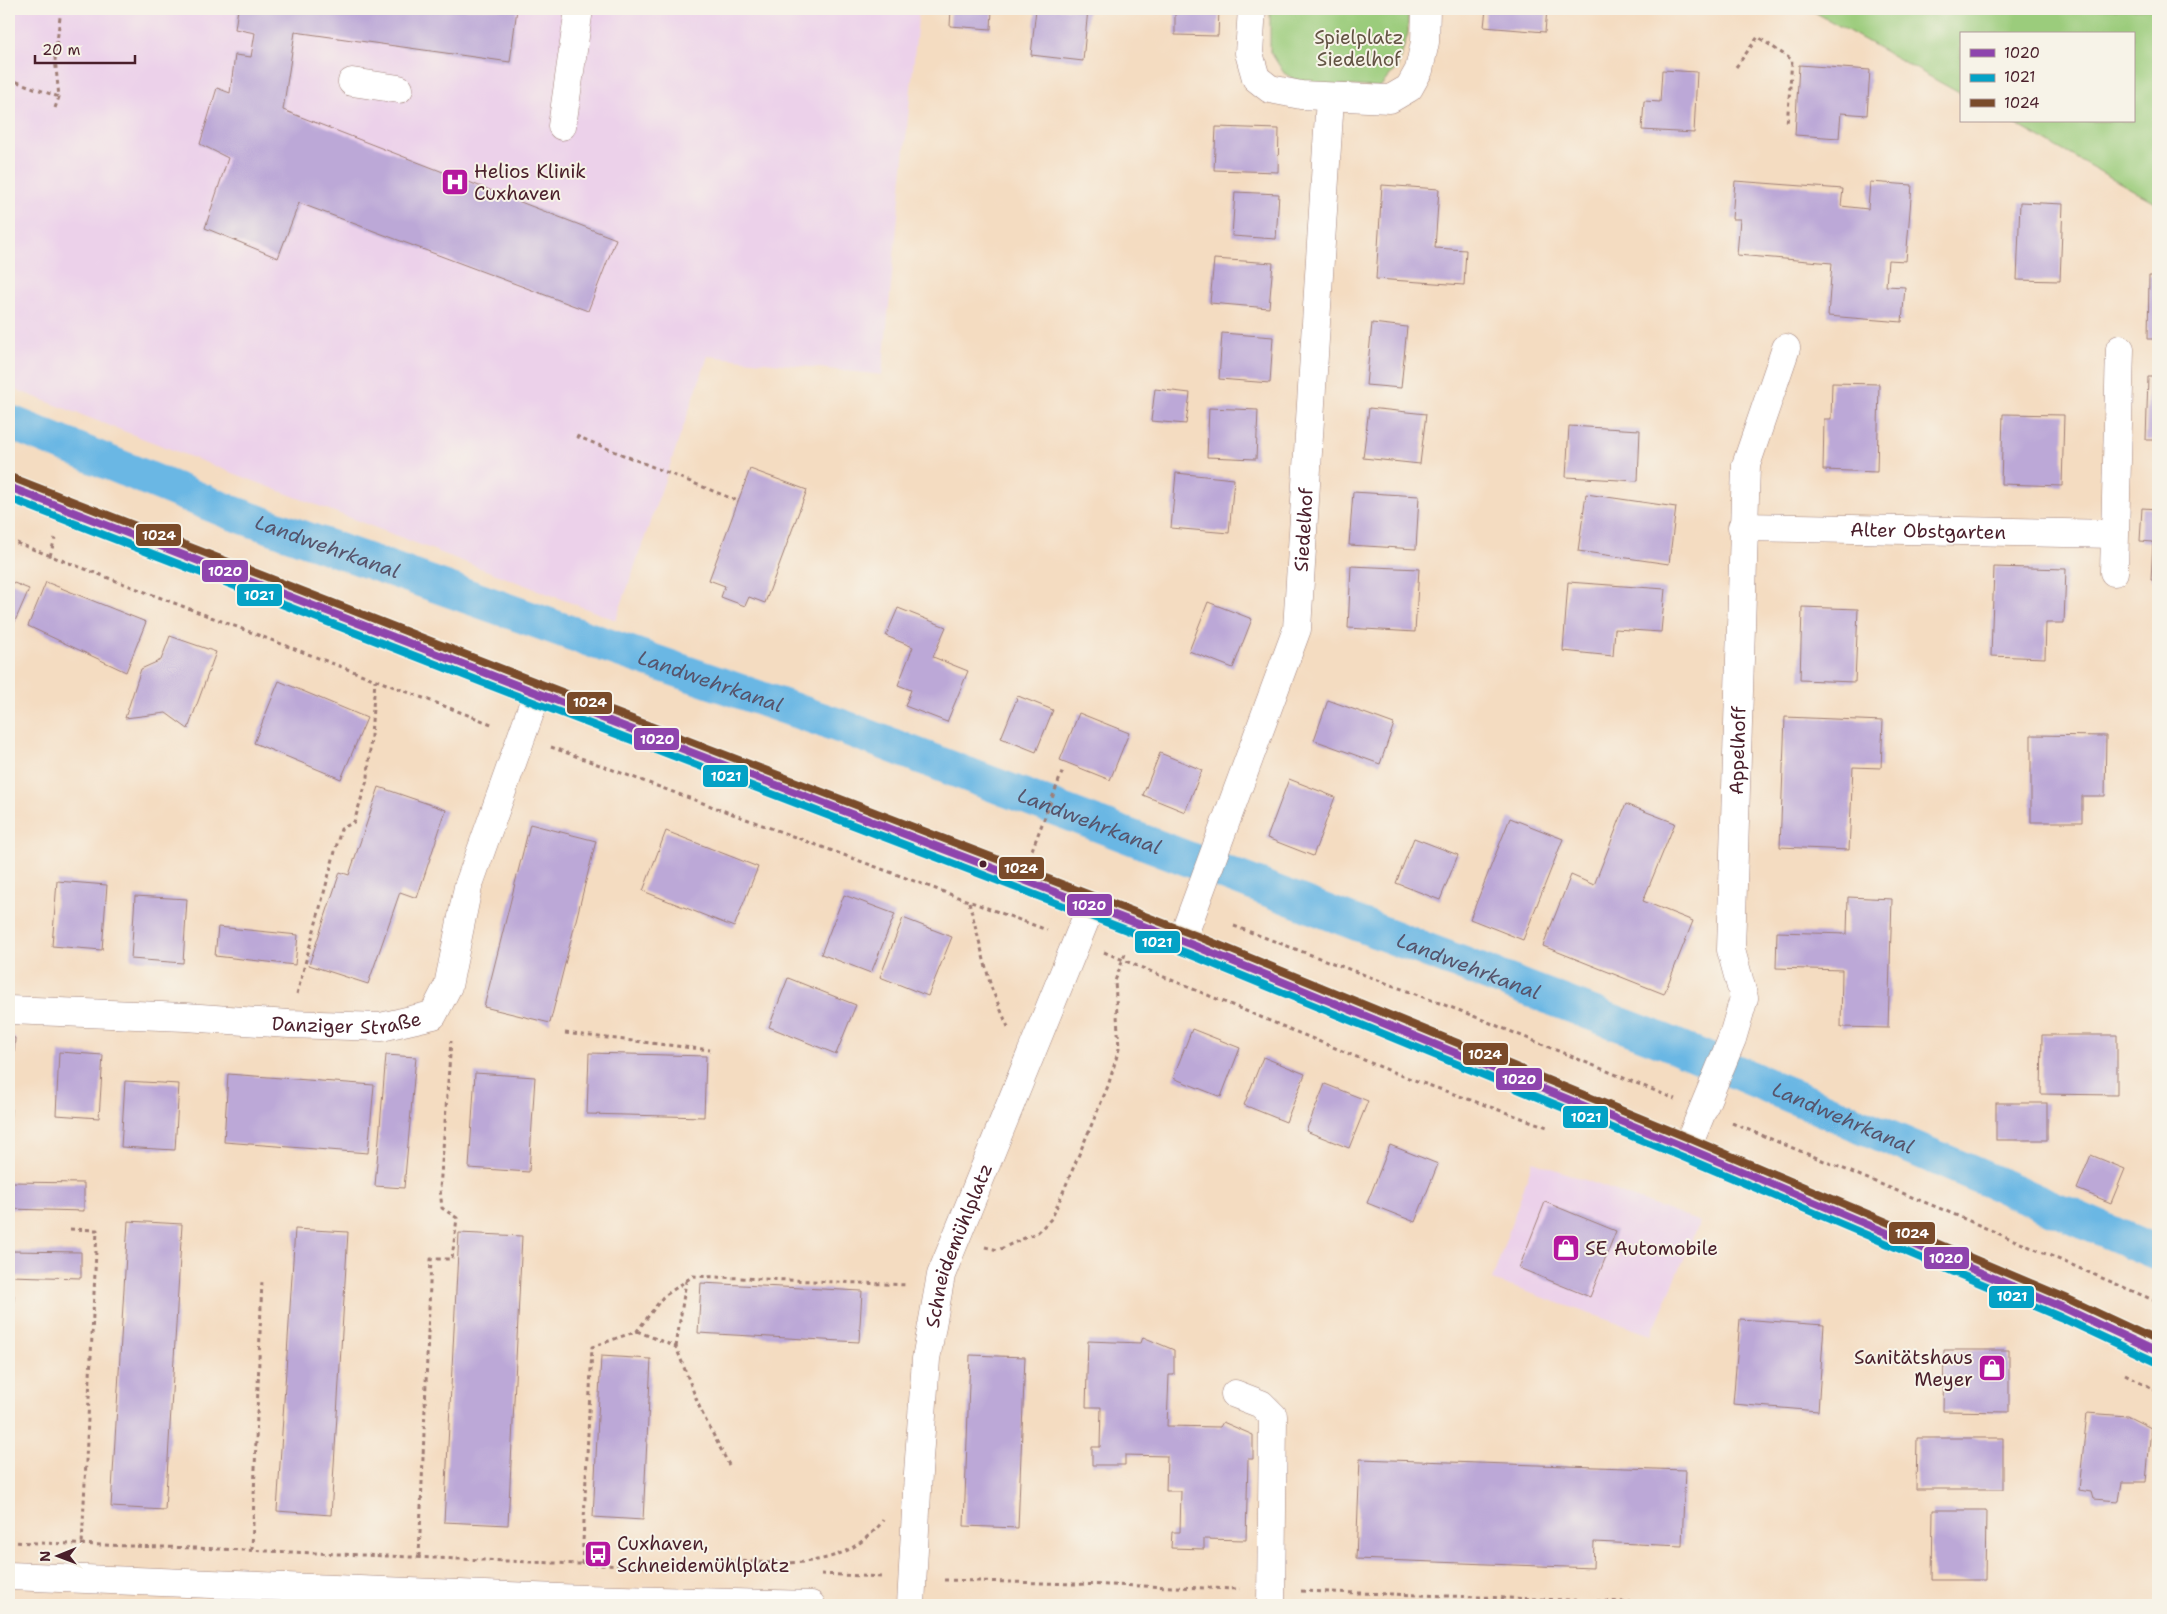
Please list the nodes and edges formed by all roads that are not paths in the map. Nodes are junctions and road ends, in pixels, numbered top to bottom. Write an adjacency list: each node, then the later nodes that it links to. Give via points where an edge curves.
1 (578, 9): 7 (street)
2 (1252, 9): 6 (street, via 1249,53 1256,78 1270,89)
3 (1426, 9): 6 (street, via 1425,42 1419,70 1409,88 1390,99)
4 (352, 82): 5 (street)
5 (399, 89)
6 (1330, 98): 16 (street, Siedelhof, via 1297,629)
7 (562, 126)
8 (1786, 348): 11 (street, Appelhoff, via 1746,465)
9 (2120, 349): 12 (street)
10 (9, 488): 14 (main road)
11 (1742, 527): 12 (street, Alter Obstgarten); 18 (street, Appelhoff, via 1731,950 1744,998 1732,1039)
12 (2114, 534): 13 (street)
13 (2114, 572)
14 (537, 693): 15 (main road); 17 (street, Danziger Straße, via 468,888 448,986 433,1016 381,1027)
15 (1091, 906): 16 (main road); 24 (street, Schneidemühlplatz, via 941,1274 926,1359)
16 (1182, 940): 18 (main road)
17 (9, 1010)
18 (1686, 1148): 19 (main road, via 2064,1308)
19 (2158, 1352)
20 (1235, 1394): 22 (street, via 1261,1404 1274,1416)
21 (9, 1576): 23 (street, via 585,1600)
22 (1271, 1598)
23 (798, 1605)
24 (912, 1605)

